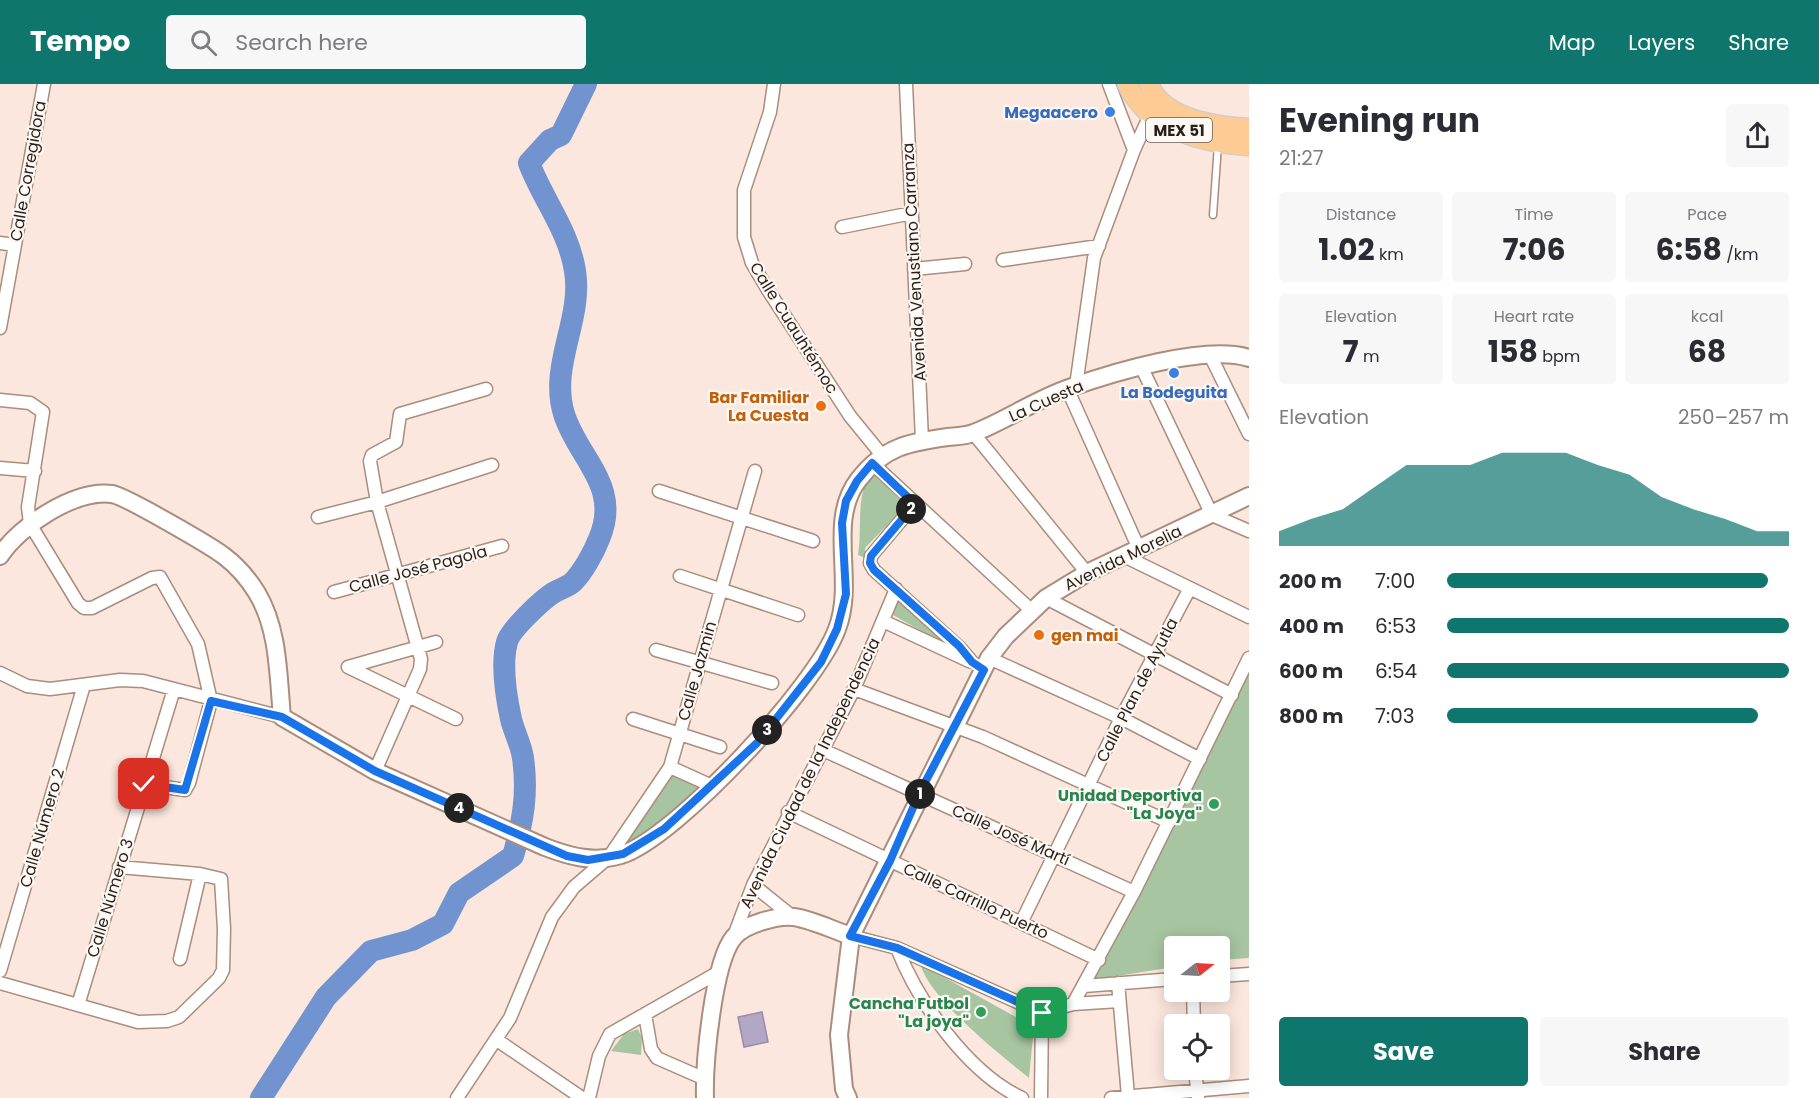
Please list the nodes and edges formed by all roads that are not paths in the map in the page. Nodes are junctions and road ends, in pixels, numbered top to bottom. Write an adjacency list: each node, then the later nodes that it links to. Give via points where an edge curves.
1 (44, 84): 16 (street, Calle Corregidora)
2 (774, 84): 31 (street, Calle Cuauhtémoc, via 770,112 744,190 744,237 752,263 768,290)
3 (906, 84): 12 (street, Avenida Venustiano Carranza)
4 (1109, 84): 11 (street)
5 (1127, 84): 7 (main road, MEX 51, via 1134,99)
6 (1152, 88): 8 (main road, MEX 51, via 1168,108 1223,126)
7 (1150, 115): 9 (main road, MEX 51); 11 (street)
8 (1249, 128)
9 (1218, 144): 10 (main road, MEX 51); 13 (lane)
10 (1249, 146)
11 (1134, 150): 17 (street)
12 (912, 213): 14 (street); 20 (street, Avenida Venustiano Carranza)
13 (1213, 215)
14 (842, 227)
15 (0, 243): 16 (street)
16 (15, 245): 21 (street, Calle Corregidora)
17 (1099, 246): 18 (street); 25 (street)
18 (1003, 260)
19 (964, 264): 20 (street)
20 (914, 269): 30 (street, Avenida Venustiano Carranza)
21 (0, 328)
22 (1210, 355): 23 (street, La Cuesta); 24 (street, La Cuesta); 29 (street)
23 (1249, 358)
24 (1141, 366): 25 (street, La Cuesta); 40 (street)
25 (1071, 387): 28 (street, La Cuesta); 47 (street)
26 (486, 389): 38 (street, via 400,414 396,442 372,455 370,461)
27 (0, 400): 34 (street, via 30,404 43,412)
28 (974, 434): 30 (street, La Cuesta); 50 (street)
29 (1249, 434)
30 (922, 440): 31 (street, La Cuesta)
31 (877, 459): 39 (street, Calle Cuauhtémoc); 89 (street, via 857,481 846,501 842,523 846,594 821,662 757,743)
32 (492, 465): 38 (street)
33 (0, 468): 34 (street)
34 (35, 471): 43 (street, via 28,507)
35 (755, 471): 42 (street, Calle Jazmin)
36 (659, 491): 42 (street)
37 (1249, 496): 40 (street, Avenida Morelia)
38 (377, 502): 41 (street); 51 (street)
39 (915, 504): 55 (street, via 871,556 874,570); 58 (street, Calle Cuauhtémoc)
40 (1212, 515): 44 (street); 47 (street, Avenida Morelia)
41 (318, 517)
42 (740, 518): 45 (street); 54 (street, Calle Jazmin)
43 (30, 524): 48 (street); 76 (street, via 84,608 92,608 160,577 198,644); 77 (street, via 76,500 112,494 223,555 256,592 273,633)
44 (1249, 531)
45 (813, 541)
46 (502, 546): 51 (street, Calle José Pagola)
47 (1139, 549): 49 (street, Avenida Morelia)
48 (0, 554)
49 (1122, 555): 50 (street, Avenida Morelia); 53 (street)
50 (1087, 573): 57 (street, Avenida Morelia)
51 (399, 574): 56 (street, Calle José Pagola); 63 (street)
52 (680, 576): 54 (street)
53 (1190, 588): 60 (street); 65 (street, Calle Plan de Ayutla)
54 (721, 589): 59 (street); 67 (street, Calle Jazmin)
55 (896, 589): 61 (street, Avenida Ciudad de la Independencia); 68 (street)
56 (334, 592)
57 (1046, 598): 58 (street, Avenida Morelia); 65 (street)
58 (1031, 610): 68 (street, Avenida Morelia)
59 (798, 615)
60 (1249, 617)
61 (883, 621): 68 (street); 72 (street, Avenida Ciudad de la Independencia)
62 (436, 642): 63 (street)
63 (419, 648): 75 (street, via 420,669); 75 (street, via 348,666)
64 (656, 651): 67 (street)
65 (1155, 654): 74 (street); 78 (street, Calle Plan de Ayutla)
66 (1249, 658): 74 (street)
67 (700, 662): 70 (street); 82 (street, Calle Jazmin)
68 (982, 663): 78 (street); 81 (street, Avenida Morelia)
69 (0, 673): 71 (street, via 27,686 50,689)
70 (772, 683)
71 (84, 685): 73 (street, via 143,681); 108 (street, Calle Número 2)
72 (854, 688): 81 (street); 84 (street, Avenida Ciudad de la Independencia)
73 (174, 689): 76 (street); 88 (street, Calle Número 3)
74 (1232, 695): 85 (street)
75 (408, 697): 79 (street); 87 (street)
76 (211, 701): 77 (street); 88 (street, via 185,790)
77 (282, 717): 87 (street)
78 (1121, 718): 85 (street); 90 (street, Calle Plan de Ayutla)
79 (456, 719)
80 (633, 719): 82 (street)
81 (955, 726): 90 (street); 91 (street, Avenida Morelia)
82 (680, 733): 83 (street); 86 (street, Calle Jazmin)
83 (720, 747)
84 (821, 750): 91 (street, Calle José Martí); 92 (street, Avenida Ciudad de la Independencia)
85 (1200, 759): 93 (street)
86 (670, 767): 89 (street); 95 (street, Calle Jazmin)
87 (375, 771): 95 (street, via 545,848 588,860)
88 (144, 784): 97 (street, Calle Número 3)
89 (712, 786): 95 (street, via 664,829 623,854)
90 (1087, 786): 93 (street); 94 (street, Calle Plan de Ayutla)
91 (919, 794): 94 (street, Calle José Martí); 96 (street, Avenida Morelia)
92 (788, 812): 96 (street, Calle Carrillo Puerto); 99 (street, Avenida Ciudad de la Independencia)
93 (1169, 822): 100 (street)
94 (1054, 853): 100 (street, Calle José Martí); 102 (street, Calle Plan de Ayutla)
95 (609, 857): 121 (street, Calle Jazmin, via 574,887 552,917)
96 (890, 861): 102 (street, Calle Carrillo Puerto); 104 (street, Avenida Morelia)
97 (119, 867): 98 (street); 118 (street, Calle Número 3)
98 (200, 874): 106 (street); 118 (street, via 221,879 224,929 223,969 219,978 189,1010 167,1021 138,1022)
99 (753, 885): 101 (street); 103 (street, Avenida Ciudad de la Independencia)
100 (1134, 892): 107 (street)
101 (793, 917): 103 (street, via 774,919); 104 (street)
102 (1022, 921): 107 (street, Calle Carrillo Puerto)
103 (734, 936): 109 (street, Avenida Ciudad de la Independencia)
104 (850, 936): 105 (street); 130 (street, Avenida Morelia, via 839,1035)
105 (897, 948): 119 (street); 131 (street, via 908,977 930,1014 995,1081)
106 (180, 959)
107 (1099, 960): 115 (street)
108 (0, 971)
109 (719, 972): 120 (street); 122 (street, Avenida Ciudad de la Independencia)
110 (1249, 974): 111 (street)
111 (1230, 975)
112 (1164, 980): 114 (street)
113 (0, 983): 118 (street)
114 (1118, 983): 115 (street); 116 (street)
115 (1084, 986): 117 (street)
116 (1119, 1001): 117 (street); 125 (street)
117 (1073, 1004): 119 (street)
118 (78, 1005)
119 (1042, 1013): 132 (street)
120 (645, 1014): 122 (street, via 651,1049 657,1058); 128 (street, via 610,1034 599,1056)
121 (497, 1041): 126 (street, Calle Jazmin); 127 (street)
122 (705, 1079): 129 (street, Avenida Ciudad de la Independencia)
123 (1249, 1086): 124 (street)
124 (1197, 1094): 125 (street)
125 (1121, 1097): 133 (street)
126 (457, 1098)
127 (582, 1098)
128 (589, 1098)
129 (705, 1098)
130 (848, 1098)
131 (1022, 1098)
132 (1041, 1098)
133 (1111, 1098)

